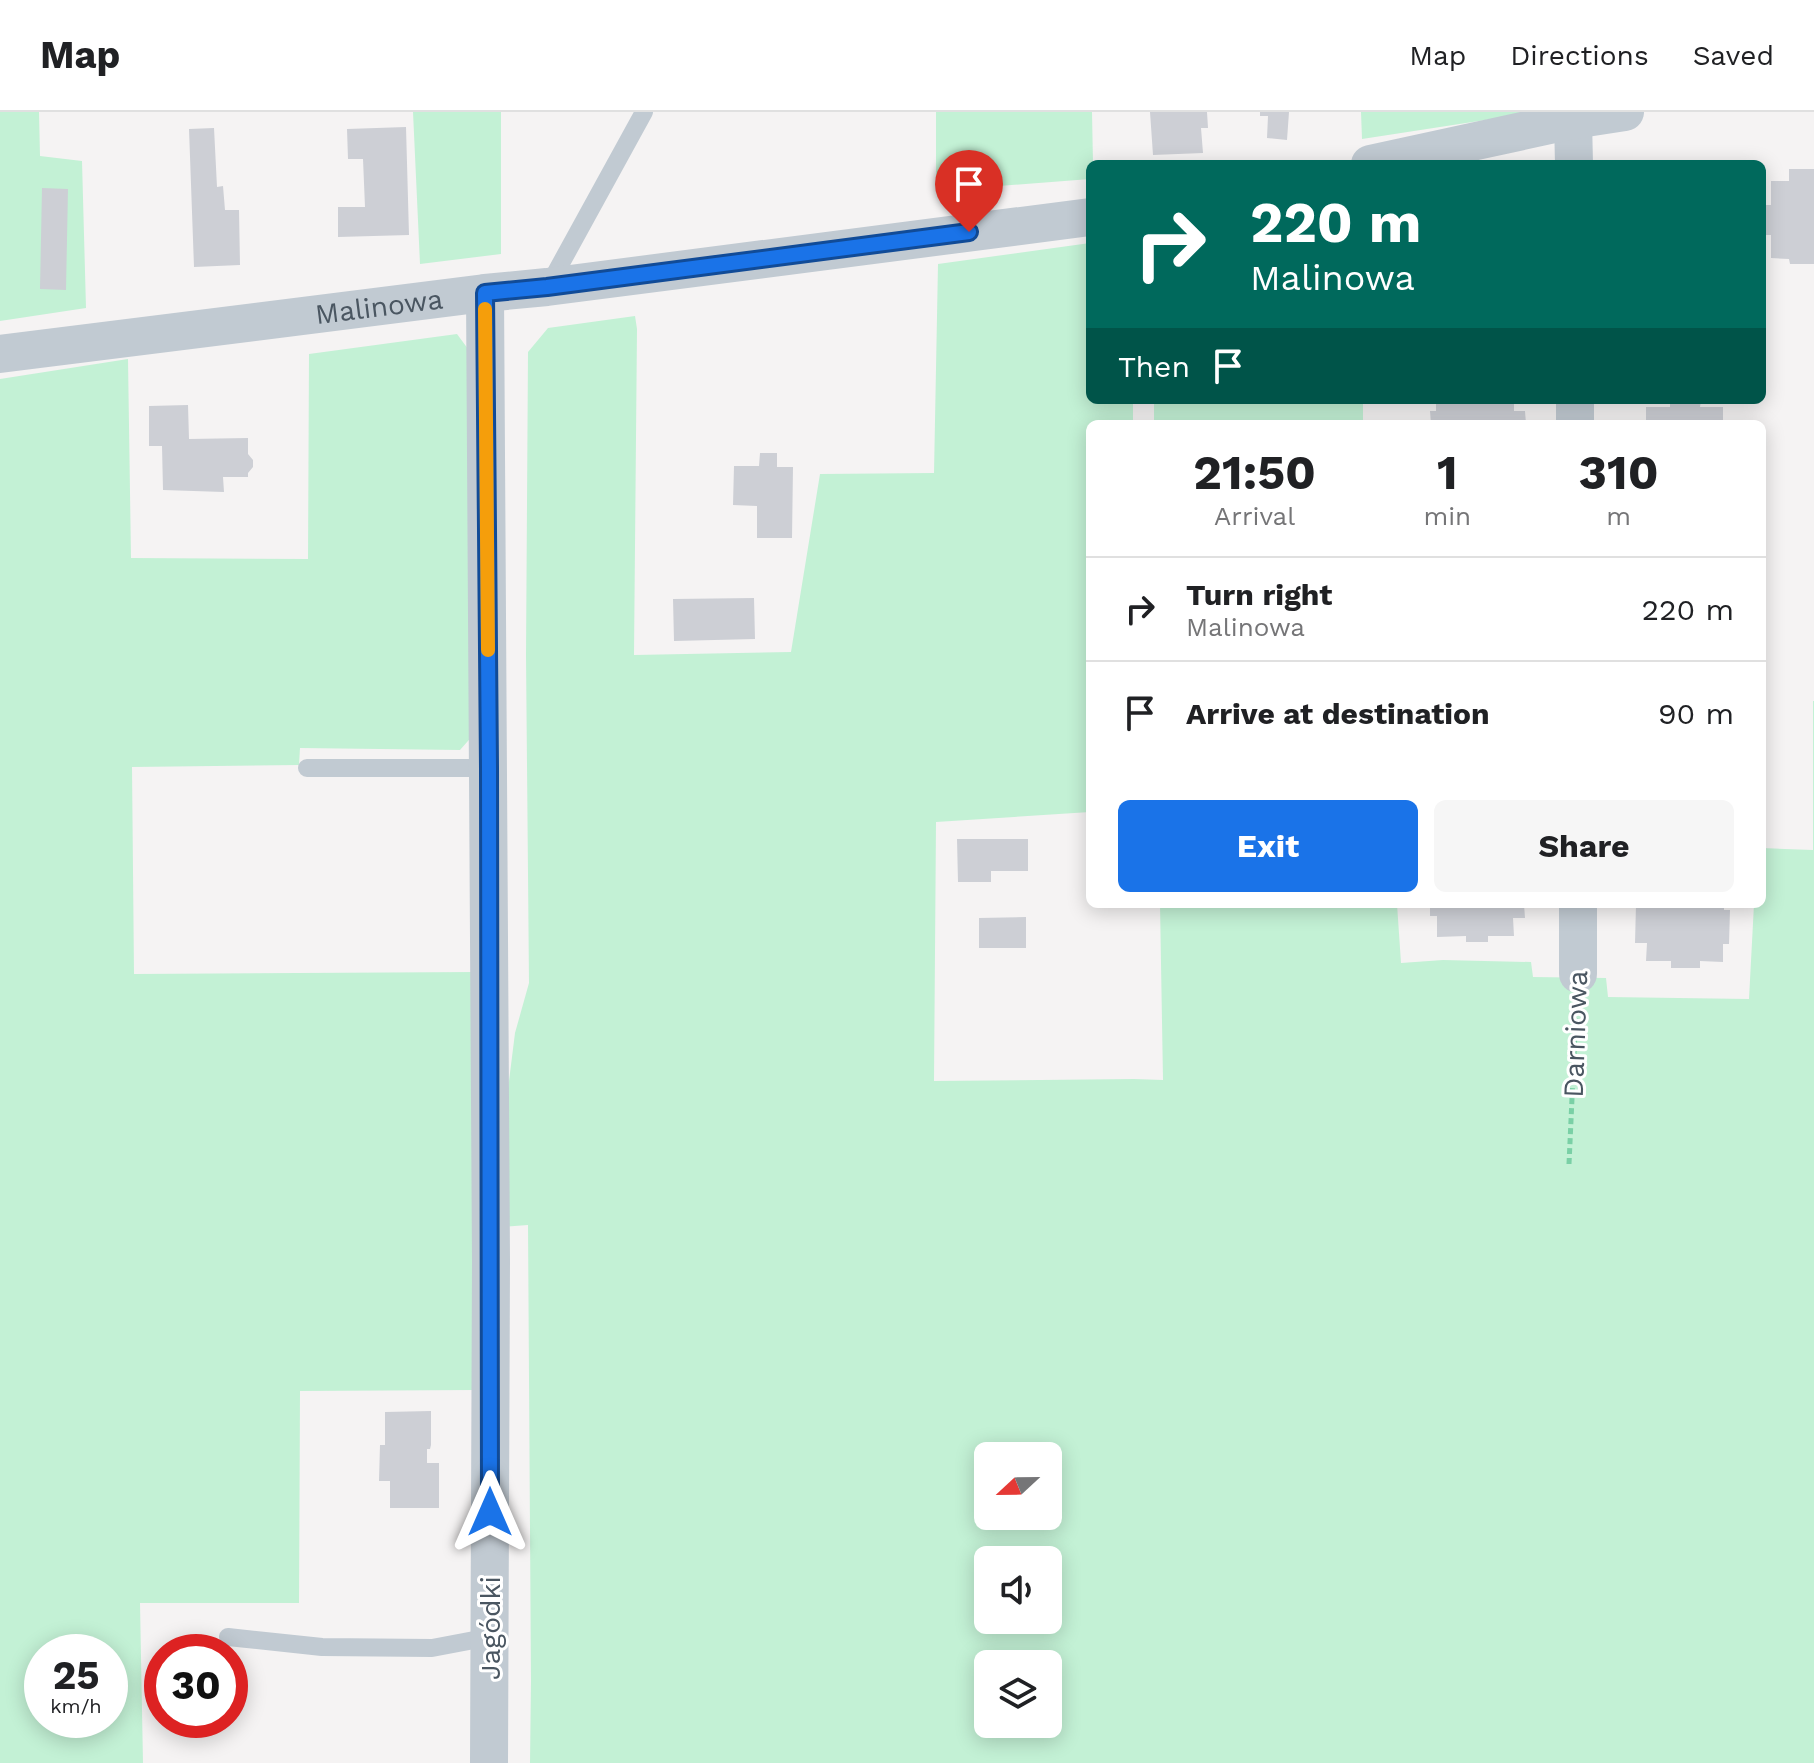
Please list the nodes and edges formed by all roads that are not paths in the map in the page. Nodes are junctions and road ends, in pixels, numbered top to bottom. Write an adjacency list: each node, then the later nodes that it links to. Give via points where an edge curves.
1 (644, 112): 7 (lane)
2 (1625, 112): 3 (street)
3 (1573, 120): 4 (street); 5 (street)
4 (1388, 160)
5 (1574, 160)
6 (1086, 218): 7 (street, Malinowa)
7 (547, 287): 8 (street, Malinowa)
8 (485, 293): 9 (street, Malinowa); 11 (street, Jagódki)
9 (0, 354)
10 (307, 768): 11 (lane)
11 (489, 768): 14 (street, Jagódki)
12 (1578, 908): 13 (street, Darniowa)
13 (1578, 974)
14 (490, 1637): 15 (lane, via 432,1648 322,1647); 16 (street, Jagódki)
15 (248, 1639)
16 (489, 1763)

